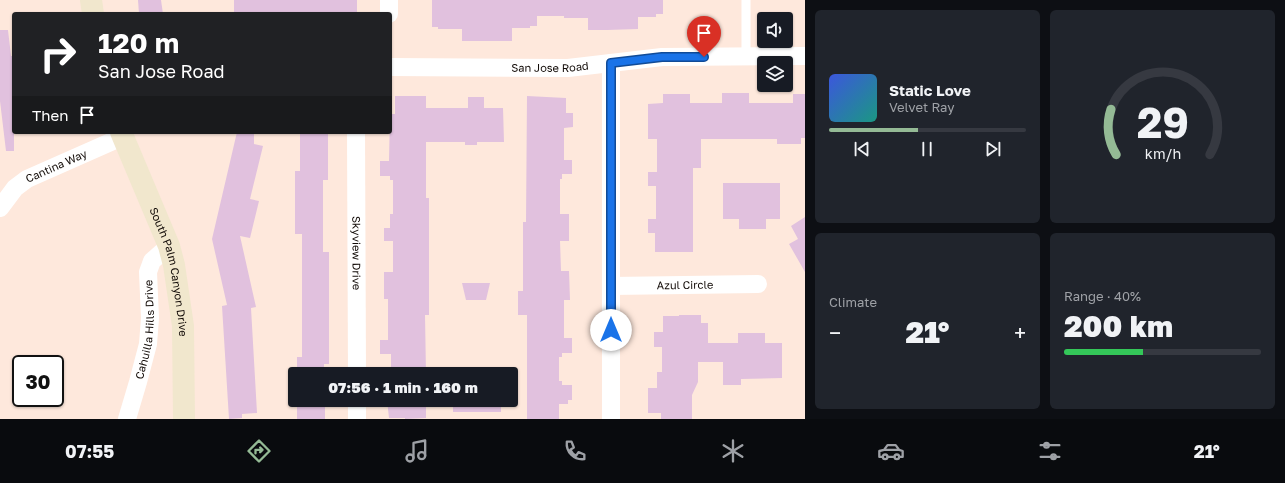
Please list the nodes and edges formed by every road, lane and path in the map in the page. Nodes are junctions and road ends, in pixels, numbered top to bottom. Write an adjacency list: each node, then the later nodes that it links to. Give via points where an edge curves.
1 (91, 0): 4 (street)
2 (389, 0): 5 (street)
3 (746, 0): 6 (lane)
4 (93, 12)
5 (389, 12)
6 (746, 56): 7 (street, San Jose Road); 8 (street, San Jose Road, via 662,57)
7 (805, 56)
8 (611, 63): 9 (street, San Jose Road, via 568,68); 15 (street)
9 (392, 67)
10 (122, 134): 12 (street, Cantina Way, via 27,179 15,188); 13 (street, South Palm Canyon Drive)
11 (356, 134): 16 (street, Skyview Drive)
12 (0, 208)
13 (169, 246): 18 (street, Cahuilla Hills Drive, via 152,261 148,272 148,344); 19 (street, South Palm Canyon Drive, via 183,326)
14 (758, 284): 15 (street, Azul Circle)
15 (611, 286): 21 (street)
16 (357, 367)
17 (357, 407): 20 (street)
18 (127, 419)
19 (184, 419)
20 (357, 419)
21 (611, 419)

